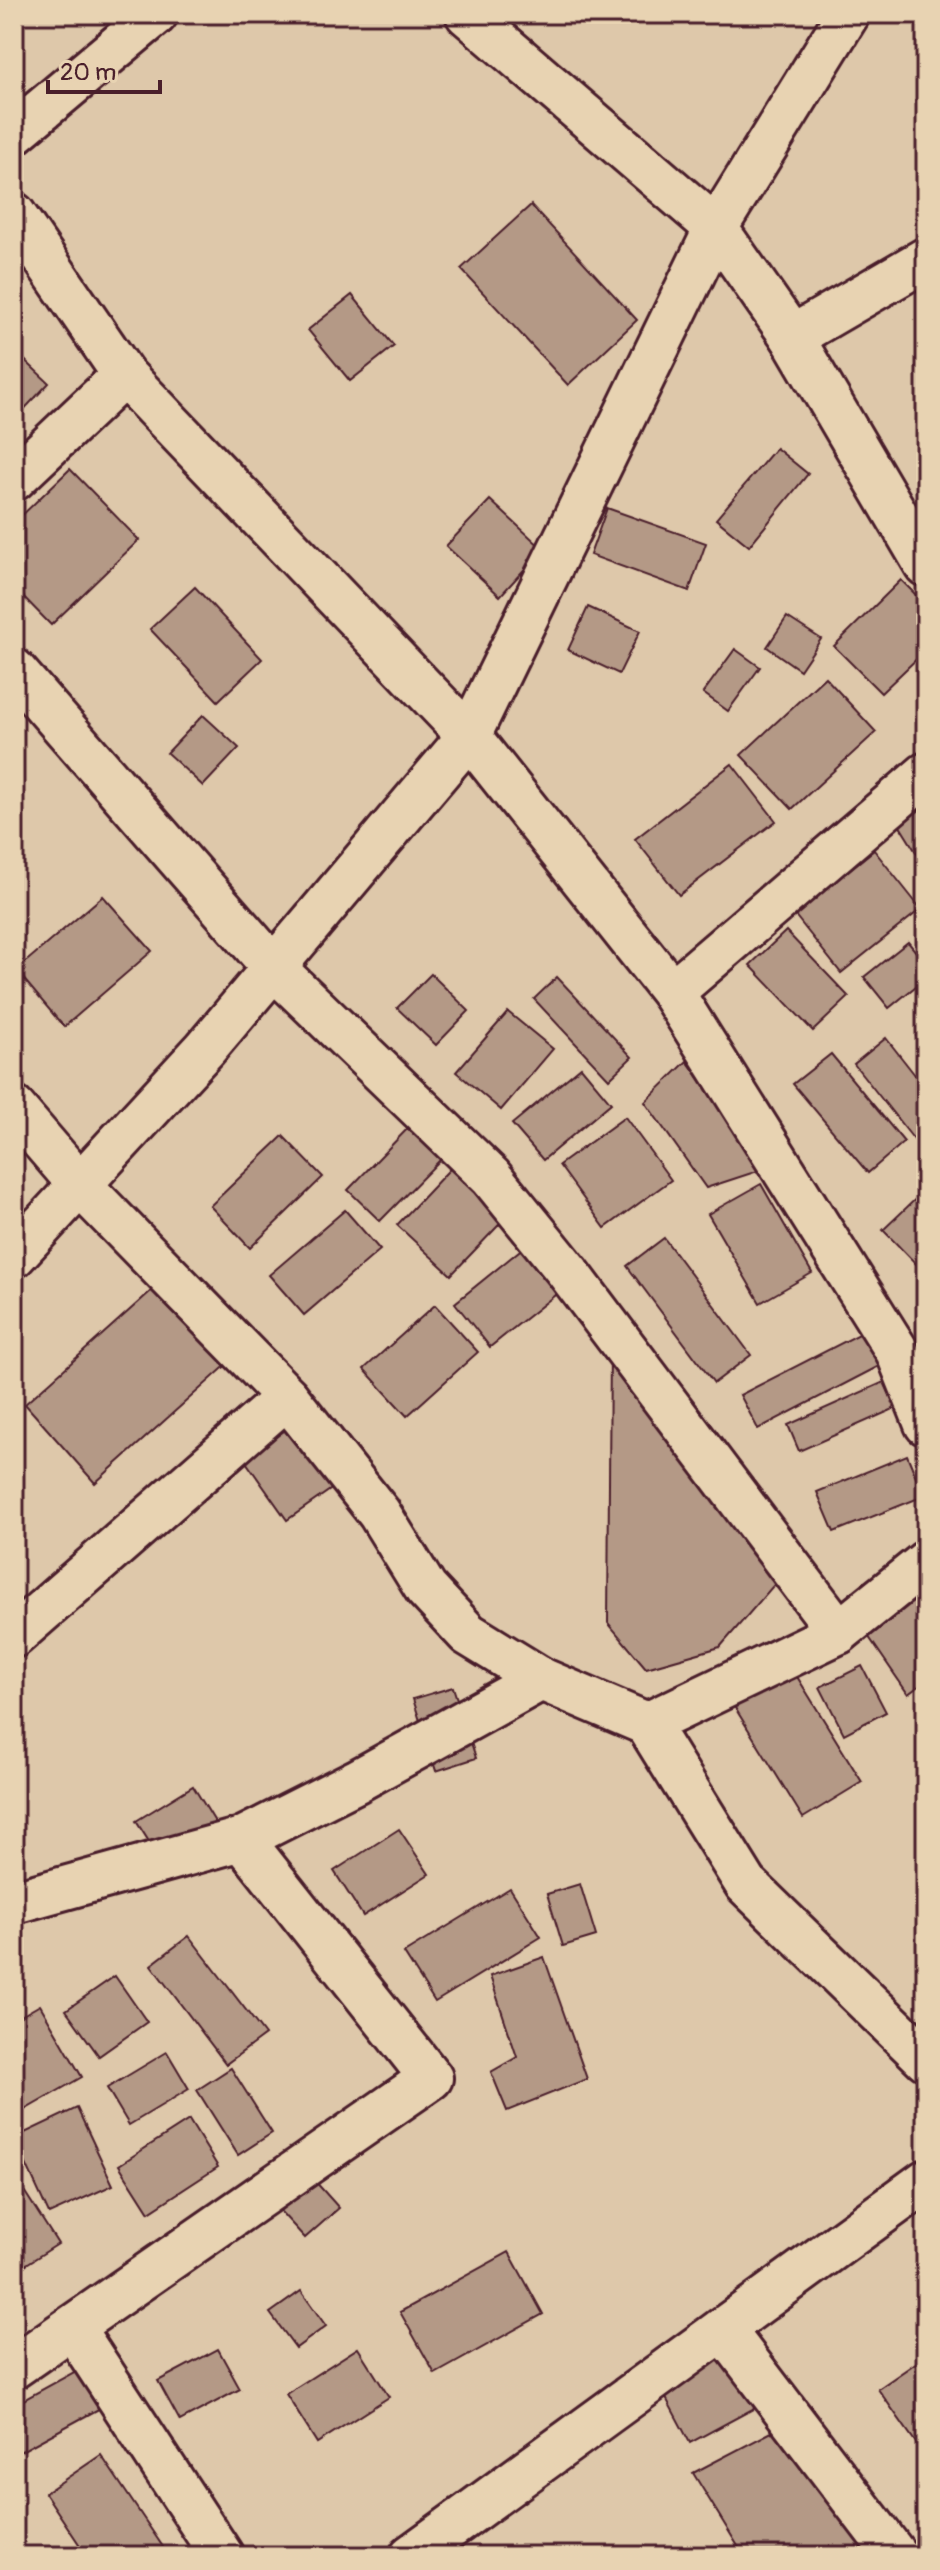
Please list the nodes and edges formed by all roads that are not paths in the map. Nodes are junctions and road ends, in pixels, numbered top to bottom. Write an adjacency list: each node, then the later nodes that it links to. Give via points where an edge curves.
1 (156, 14): 4 (street)
2 (467, 14): 6 (street)
3 (848, 14): 6 (street)
4 (14, 133)
5 (14, 214): 9 (street)
6 (716, 228): 8 (street); 13 (street)
7 (926, 259): 8 (street)
8 (792, 337): 11 (street)
9 (124, 375): 10 (street); 13 (street)
10 (14, 479)
11 (926, 565)
12 (14, 670): 15 (street)
13 (469, 736): 15 (street); 16 (street)
14 (926, 774): 16 (street)
15 (274, 968): 18 (street); 23 (street, via 491,1177)
16 (672, 992): 21 (street, via 897,1351)
17 (14, 1108): 18 (street)
18 (80, 1185): 19 (street); 20 (street)
19 (14, 1256)
20 (287, 1397): 24 (street); 25 (street, via 379,1513 426,1589 468,1634)
21 (926, 1424)
22 (926, 1562): 23 (street)
23 (839, 1632): 26 (street)
24 (14, 1636)
25 (541, 1679): 26 (street); 27 (street)
26 (647, 1724): 29 (street, via 746,1884)
27 (242, 1839): 28 (street); 31 (street, via 431,2078)
28 (14, 1902)
29 (926, 2059)
30 (926, 2181): 32 (street)
31 (73, 2328): 33 (street); 34 (street)
32 (723, 2329): 35 (street); 36 (street)
33 (14, 2367)
34 (222, 2556)
35 (411, 2556)
36 (896, 2556)

